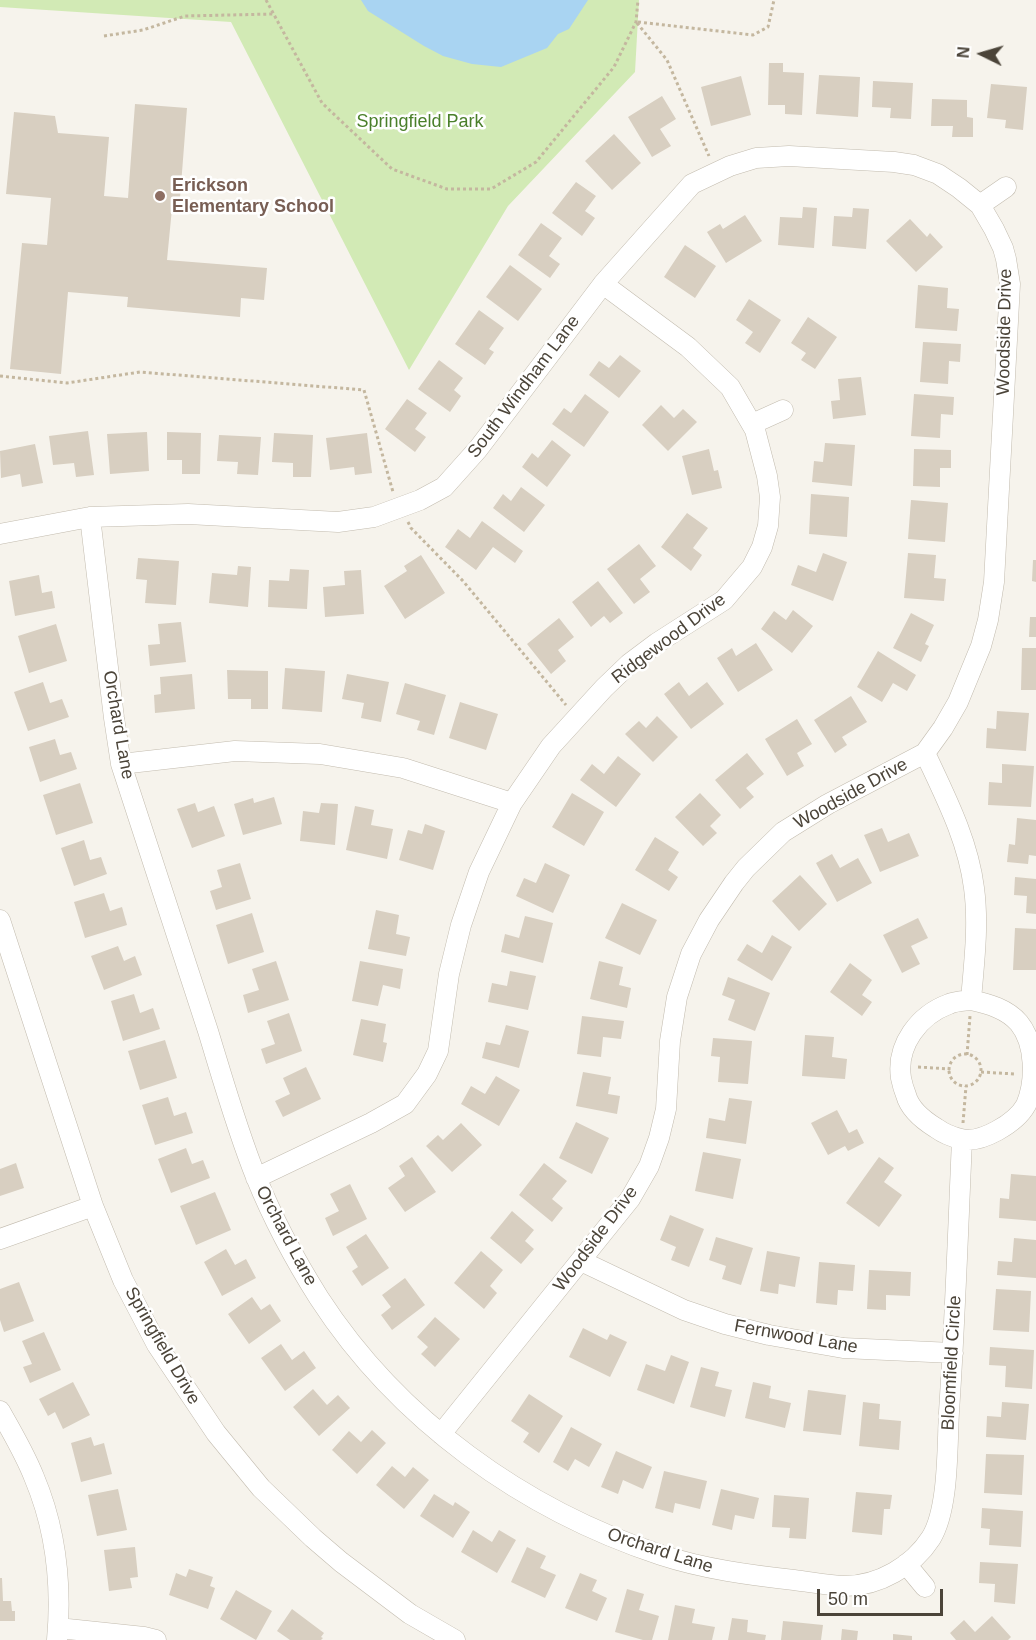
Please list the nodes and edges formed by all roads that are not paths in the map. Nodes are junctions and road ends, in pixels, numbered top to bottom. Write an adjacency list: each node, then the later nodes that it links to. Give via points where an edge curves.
1 (1006, 187): 2 (street)
2 (983, 210): 3 (street, South Windham Lane, via 945,178 914,165 789,156 756,158 715,171 692,184); 8 (street, Woodside Drive, via 1003,248 1010,284 994,582 981,646 958,702)
3 (603, 284): 5 (street, Ridgewood Drive, via 688,347 730,387); 6 (street, South Windham Lane, via 478,449 444,487 420,500 374,518 338,522 188,514)
4 (783, 410): 5 (street)
5 (752, 424): 10 (street, Ridgewood Drive, via 770,497 768,526 752,567 724,600 629,664 604,688 551,746)
6 (90, 517): 7 (street, South Windham Lane); 9 (street, Orchard Lane)
7 (0, 534)
8 (925, 753): 12 (street, via 960,833 974,887); 18 (street, Woodside Drive, via 783,832 746,868 720,902 691,954 677,997 666,1109 653,1155 630,1199)
9 (121, 764): 10 (street, via 235,751 320,754 403,768); 15 (street, Orchard Lane)
10 (512, 803): 15 (street, Ridgewood Drive, via 479,872 461,925 449,974 438,1051 427,1074 405,1104)
11 (0, 920): 16 (street, Springfield Drive)
12 (971, 999): 13 (street, via 1006,1012 1020,1023 1029,1038); 14 (street, via 950,1003 929,1014 912,1031 902,1052 901,1066 907,1099 921,1119)
13 (1035, 1073): 14 (street, via 1026,1106 1015,1118 999,1130)
14 (962, 1140): 19 (street, Bloomfield Circle)
15 (256, 1178): 21 (street, Orchard Lane, via 289,1248 321,1300 373,1369)
16 (93, 1206): 17 (street); 26 (street, Springfield Drive, via 123,1280 157,1345 216,1433 261,1488 341,1562 410,1614)
17 (0, 1239)
18 (581, 1261): 19 (street, Fernwood Lane, via 684,1310 769,1335 843,1348); 21 (street, Woodside Drive)
19 (953, 1353): 22 (street, Bloomfield Circle, via 944,1500 930,1539)
20 (0, 1411): 24 (street, via 34,1477 52,1532 59,1592)
21 (441, 1434): 22 (street, Orchard Lane, via 536,1500 603,1534 663,1556 742,1575 843,1586 864,1584)
22 (902, 1568): 23 (street)
23 (925, 1587)
24 (58, 1634): 25 (street)
25 (156, 1640)
26 (455, 1640)

